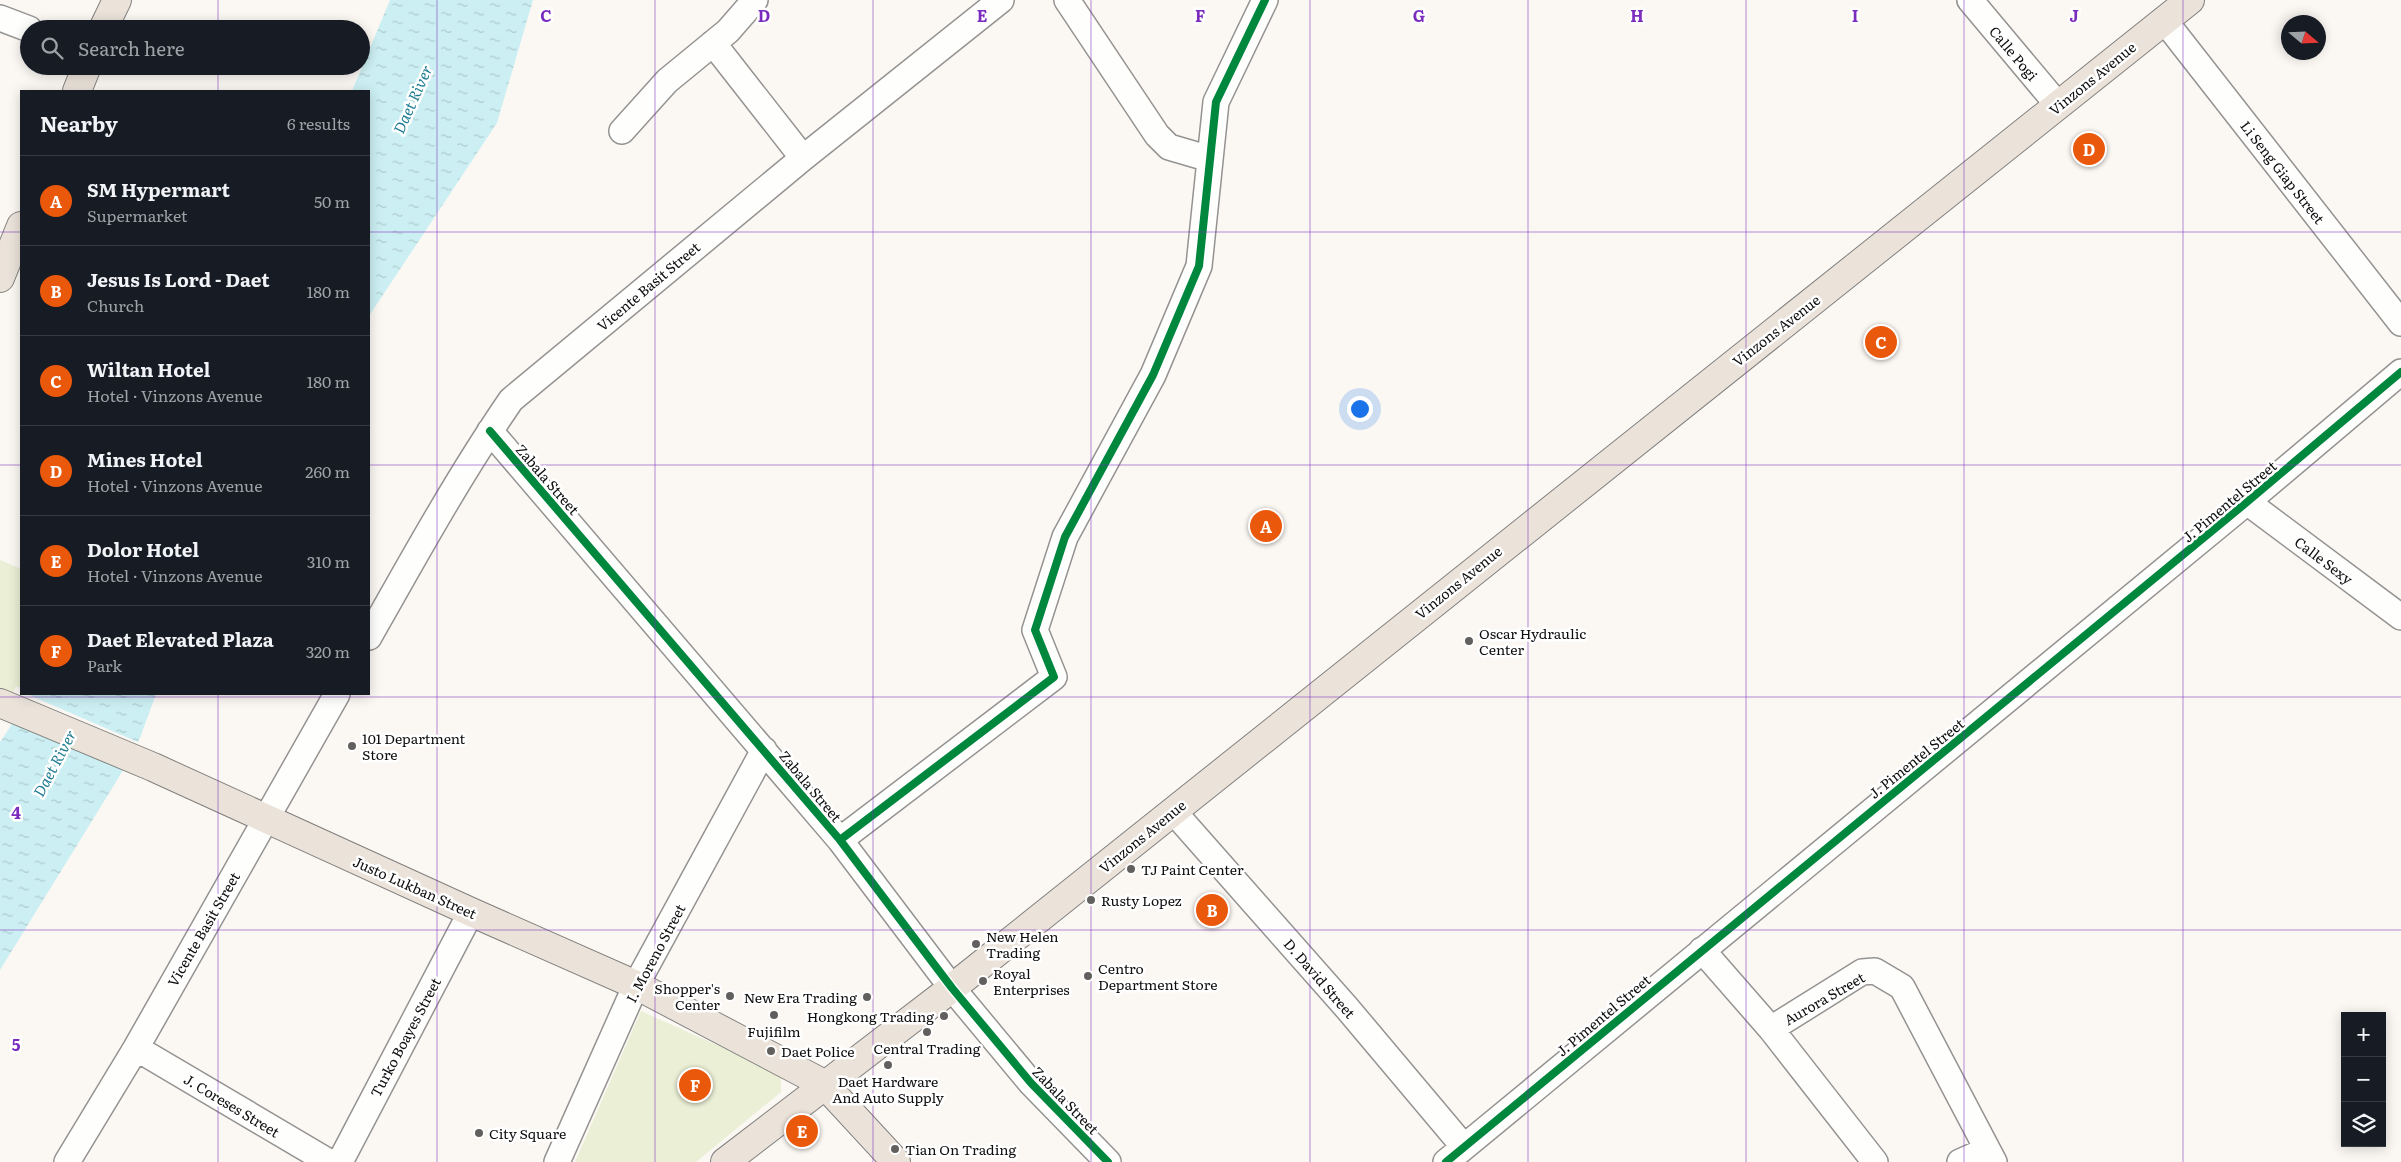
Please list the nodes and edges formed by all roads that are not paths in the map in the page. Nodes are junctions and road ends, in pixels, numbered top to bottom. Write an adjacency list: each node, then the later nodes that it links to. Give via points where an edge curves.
1 (117, 0): 10 (main road)
2 (755, 0): 12 (street)
3 (1001, 0): 17 (street, Vicente Basit Street)
4 (1067, 0): 18 (street, via 1157,135 1169,147)
5 (1265, 0): 18 (street, via 1216,102)
6 (1970, 0): 15 (street, Calle Pogi)
7 (2190, 0): 8 (main road, Vinzons Avenue)
8 (2164, 10): 15 (main road, Vinzons Avenue); 21 (street, Li Seng Giap Street)
9 (0, 18): 11 (street)
10 (107, 20)
11 (20, 26)
12 (713, 43): 16 (street, via 667,81); 17 (street)
13 (83, 75): 14 (main road)
14 (76, 90)
15 (2058, 105): 30 (main road, Vinzons Avenue)
16 (622, 131)
17 (803, 158): 23 (street, Vicente Basit Street, via 511,400)
18 (1210, 159): 32 (street, via 1199,266 1153,375 1065,537 1034,630 1054,678)
19 (20, 228): 20 (main road)
20 (2, 267)
21 (2401, 323)
22 (2401, 372): 24 (street, J. Pimentel Street)
23 (490, 431): 26 (street, Vicente Basit Street); 29 (street, Zabala Street)
24 (2247, 502): 25 (street, Calle Sexy); 34 (street, J. Pimentel Street)
25 (2401, 617)
26 (370, 635)
27 (336, 695): 31 (street, Vicente Basit Street)
28 (4, 704): 31 (main road, Justo Lukban Street)
29 (764, 750): 32 (street, Zabala Street); 35 (street, I. Moreno Street)
30 (1173, 811): 36 (main road, Vinzons Avenue); 40 (street, D. David Street, via 1347,1008)
31 (266, 819): 33 (main road, Justo Lukban Street); 38 (street, Vicente Basit Street)
32 (840, 840): 36 (street, Zabala Street)
33 (471, 912): 35 (main road, Justo Lukban Street); 44 (street, Turko Boayes Street)
34 (1702, 950): 37 (street, Aurora Street); 40 (street, J. Pimentel Street)
35 (636, 985): 39 (main road, Justo Lukban Street); 45 (street, I. Moreno Street)
36 (952, 988): 39 (main road, Vinzons Avenue); 48 (street, Zabala Street, via 1031,1083)
37 (1771, 1029): 41 (street, Aurora Street, via 1862,972 1875,971 1887,977 1902,987); 49 (street)
38 (136, 1048): 42 (street, Vicente Basit Street); 43 (street, J. Coreses Street)
39 (824, 1084): 46 (main road, Vinzons Avenue); 47 (main road, Justo Lukban Street)
40 (1455, 1154)
41 (1990, 1156): 50 (street)
42 (68, 1162)
43 (329, 1162)
44 (340, 1162)
45 (557, 1162)
46 (725, 1162)
47 (896, 1162)
48 (1108, 1162)
49 (1875, 1162)
50 (1960, 1162)

